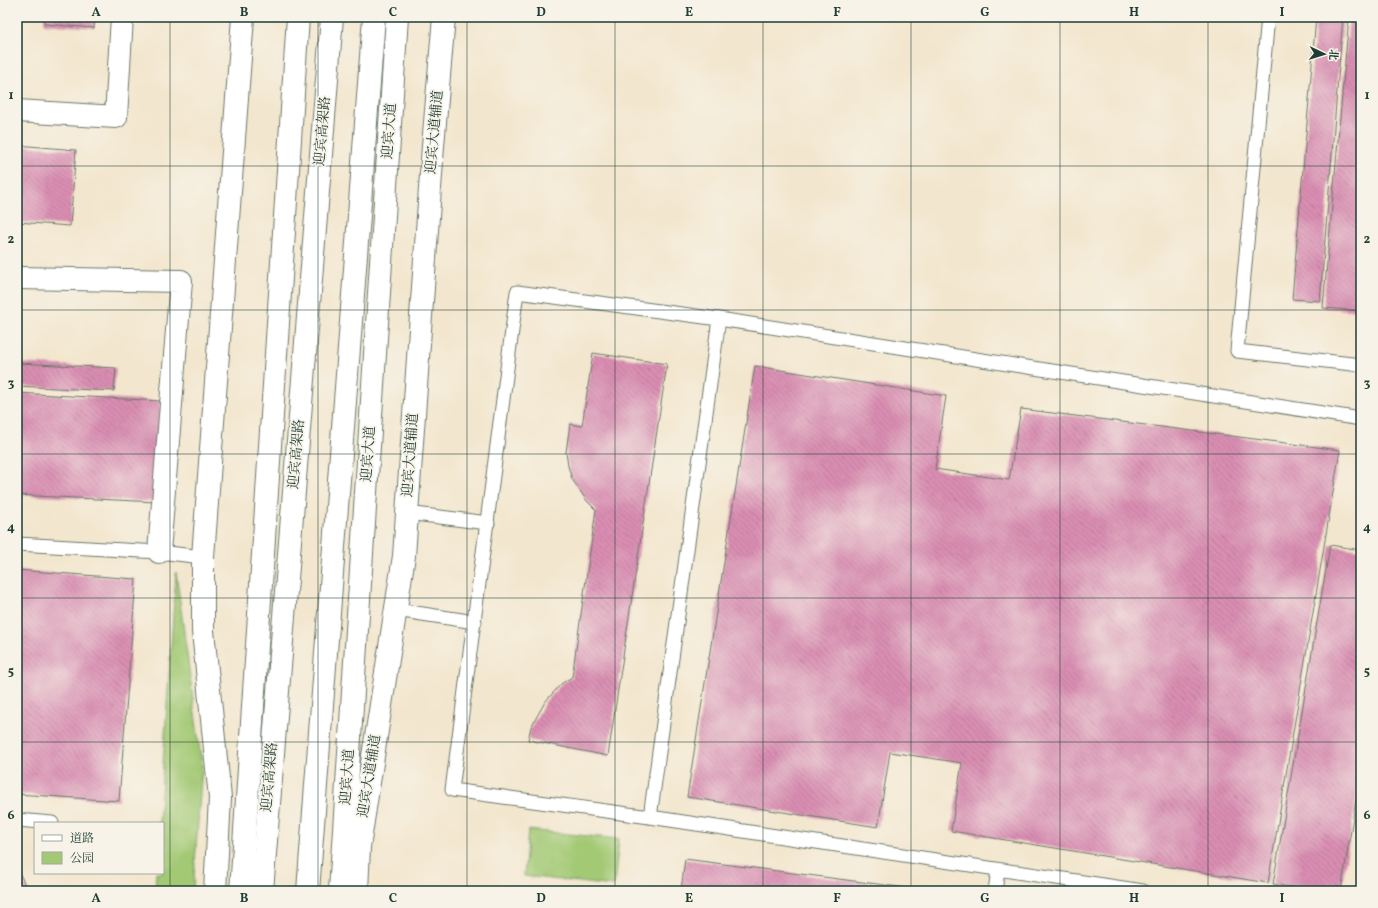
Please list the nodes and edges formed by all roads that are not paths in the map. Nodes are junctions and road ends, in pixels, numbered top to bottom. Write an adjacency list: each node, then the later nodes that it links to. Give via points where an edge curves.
1 (122, 17): 9 (main road, via 116,116)
2 (243, 17): 18 (main road)
3 (298, 17): 26 (main road)
4 (332, 17): 27 (main road, 迎宾高架路)
5 (374, 17): 28 (main road)
6 (397, 17): 29 (main road, 迎宾大道)
7 (444, 17): 14 (main road, 迎宾大道辅道)
8 (1268, 17): 12 (lane, via 1237,351)
9 (17, 111)
10 (17, 278): 17 (main road, via 181,281)
11 (719, 319): 13 (lane); 15 (lane, via 517,292); 21 (lane)
12 (1361, 365)
13 (1361, 419)
14 (407, 512): 15 (lane); 19 (main road, 迎宾大道辅道)
15 (488, 523): 20 (lane)
16 (17, 544): 17 (lane)
17 (159, 552): 18 (lane)
18 (204, 557): 25 (main road, via 203,631 220,798)
19 (396, 610): 20 (lane); 30 (main road, 迎宾大道辅道, via 359,847)
20 (475, 622): 21 (lane, via 452,790)
21 (650, 817): 24 (lane)
22 (17, 820): 23 (lane)
23 (40, 822)
24 (998, 870): 31 (lane); 32 (lane)
25 (214, 891)
26 (241, 891)
27 (262, 891)
28 (308, 891)
29 (340, 891)
30 (357, 891)
31 (995, 891)
32 (1144, 891)

